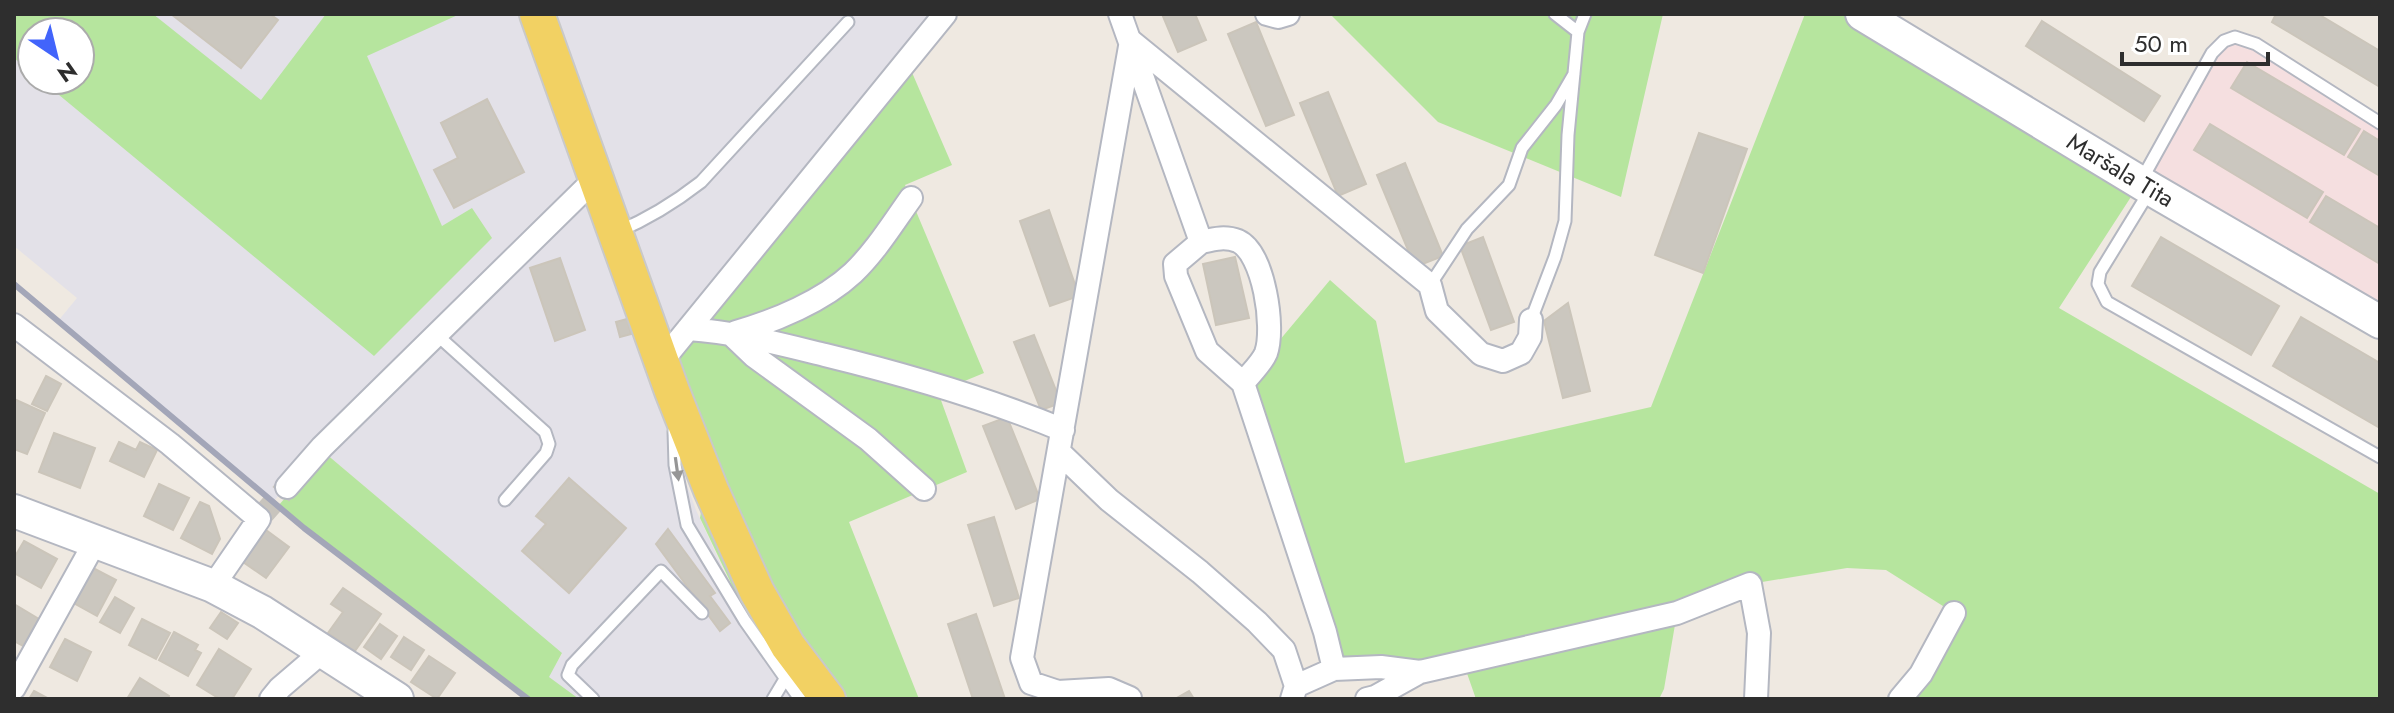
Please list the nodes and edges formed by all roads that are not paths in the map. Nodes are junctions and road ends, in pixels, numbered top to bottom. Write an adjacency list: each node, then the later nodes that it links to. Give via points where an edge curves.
1 (537, 14): 14 (main road)
2 (945, 14): 23 (street)
3 (1120, 14): 11 (street)
4 (1267, 14): 5 (street)
5 (1288, 14)
6 (1555, 14): 10 (lane)
7 (1585, 14): 10 (lane)
8 (1862, 14): 15 (street, Maršala Tita)
9 (848, 22): 17 (lane, via 701,182 643,222)
10 (1578, 32): 12 (lane)
11 (1131, 41): 18 (street); 19 (street); 28 (street)
12 (1576, 70): 19 (lane, via 1522,148 1509,185 1467,229); 20 (lane, via 1565,221)
13 (2380, 123): 15 (lane, via 2256,44 2235,37 2212,53)
14 (596, 178): 17 (main road); 25 (street)
15 (2145, 186): 21 (street, Maršala Tita); 29 (lane, via 2100,272 2098,284 2107,302)
16 (911, 198): 24 (street, via 852,274 783,315)
17 (616, 232): 26 (main road)
18 (1201, 242): 27 (street, via 1175,264 1176,276 1207,351); 27 (street, via 1224,237 1240,242 1251,251 1260,272 1270,327 1266,353)
19 (1430, 285): 20 (street, via 1437,311 1481,354 1503,361 1521,353)
20 (1531, 320)
21 (2380, 322)
22 (14, 325): 35 (street, via 259,519)
23 (688, 329): 24 (street); 26 (street)
24 (731, 333): 28 (street, via 998,403); 31 (street)
25 (437, 335): 30 (street); 32 (lane, via 545,432 546,453)
26 (667, 376): 41 (lane, one-way to 41, via 687,525); 44 (main road, via 711,490)
27 (1243, 383): 39 (street)
28 (1061, 441): 43 (street, via 1109,500 1284,650); 50 (street, via 1022,658 1031,683 1058,692 1109,689)
29 (2380, 457)
30 (287, 487)
31 (924, 489)
32 (505, 500)
33 (14, 511): 34 (street)
34 (95, 542): 35 (street); 42 (street)
35 (213, 586): 38 (street)
36 (702, 613): 47 (lane, via 661,571 572,665 568,675)
37 (1954, 613): 53 (street, via 1921,674)
38 (322, 652): 45 (street); 46 (street)
39 (1334, 669): 40 (street); 43 (street)
40 (1420, 672): 51 (street); 52 (street, via 1677,613 1750,584 1759,633)
41 (785, 679): 44 (lane); 48 (lane)
42 (14, 688)
43 (1294, 693)
44 (808, 698): 49 (lane)
45 (271, 699)
46 (397, 699)
47 (593, 699)
48 (773, 699)
49 (780, 699)
50 (1128, 699)
51 (1367, 699)
52 (1756, 699)
53 (1900, 699)

